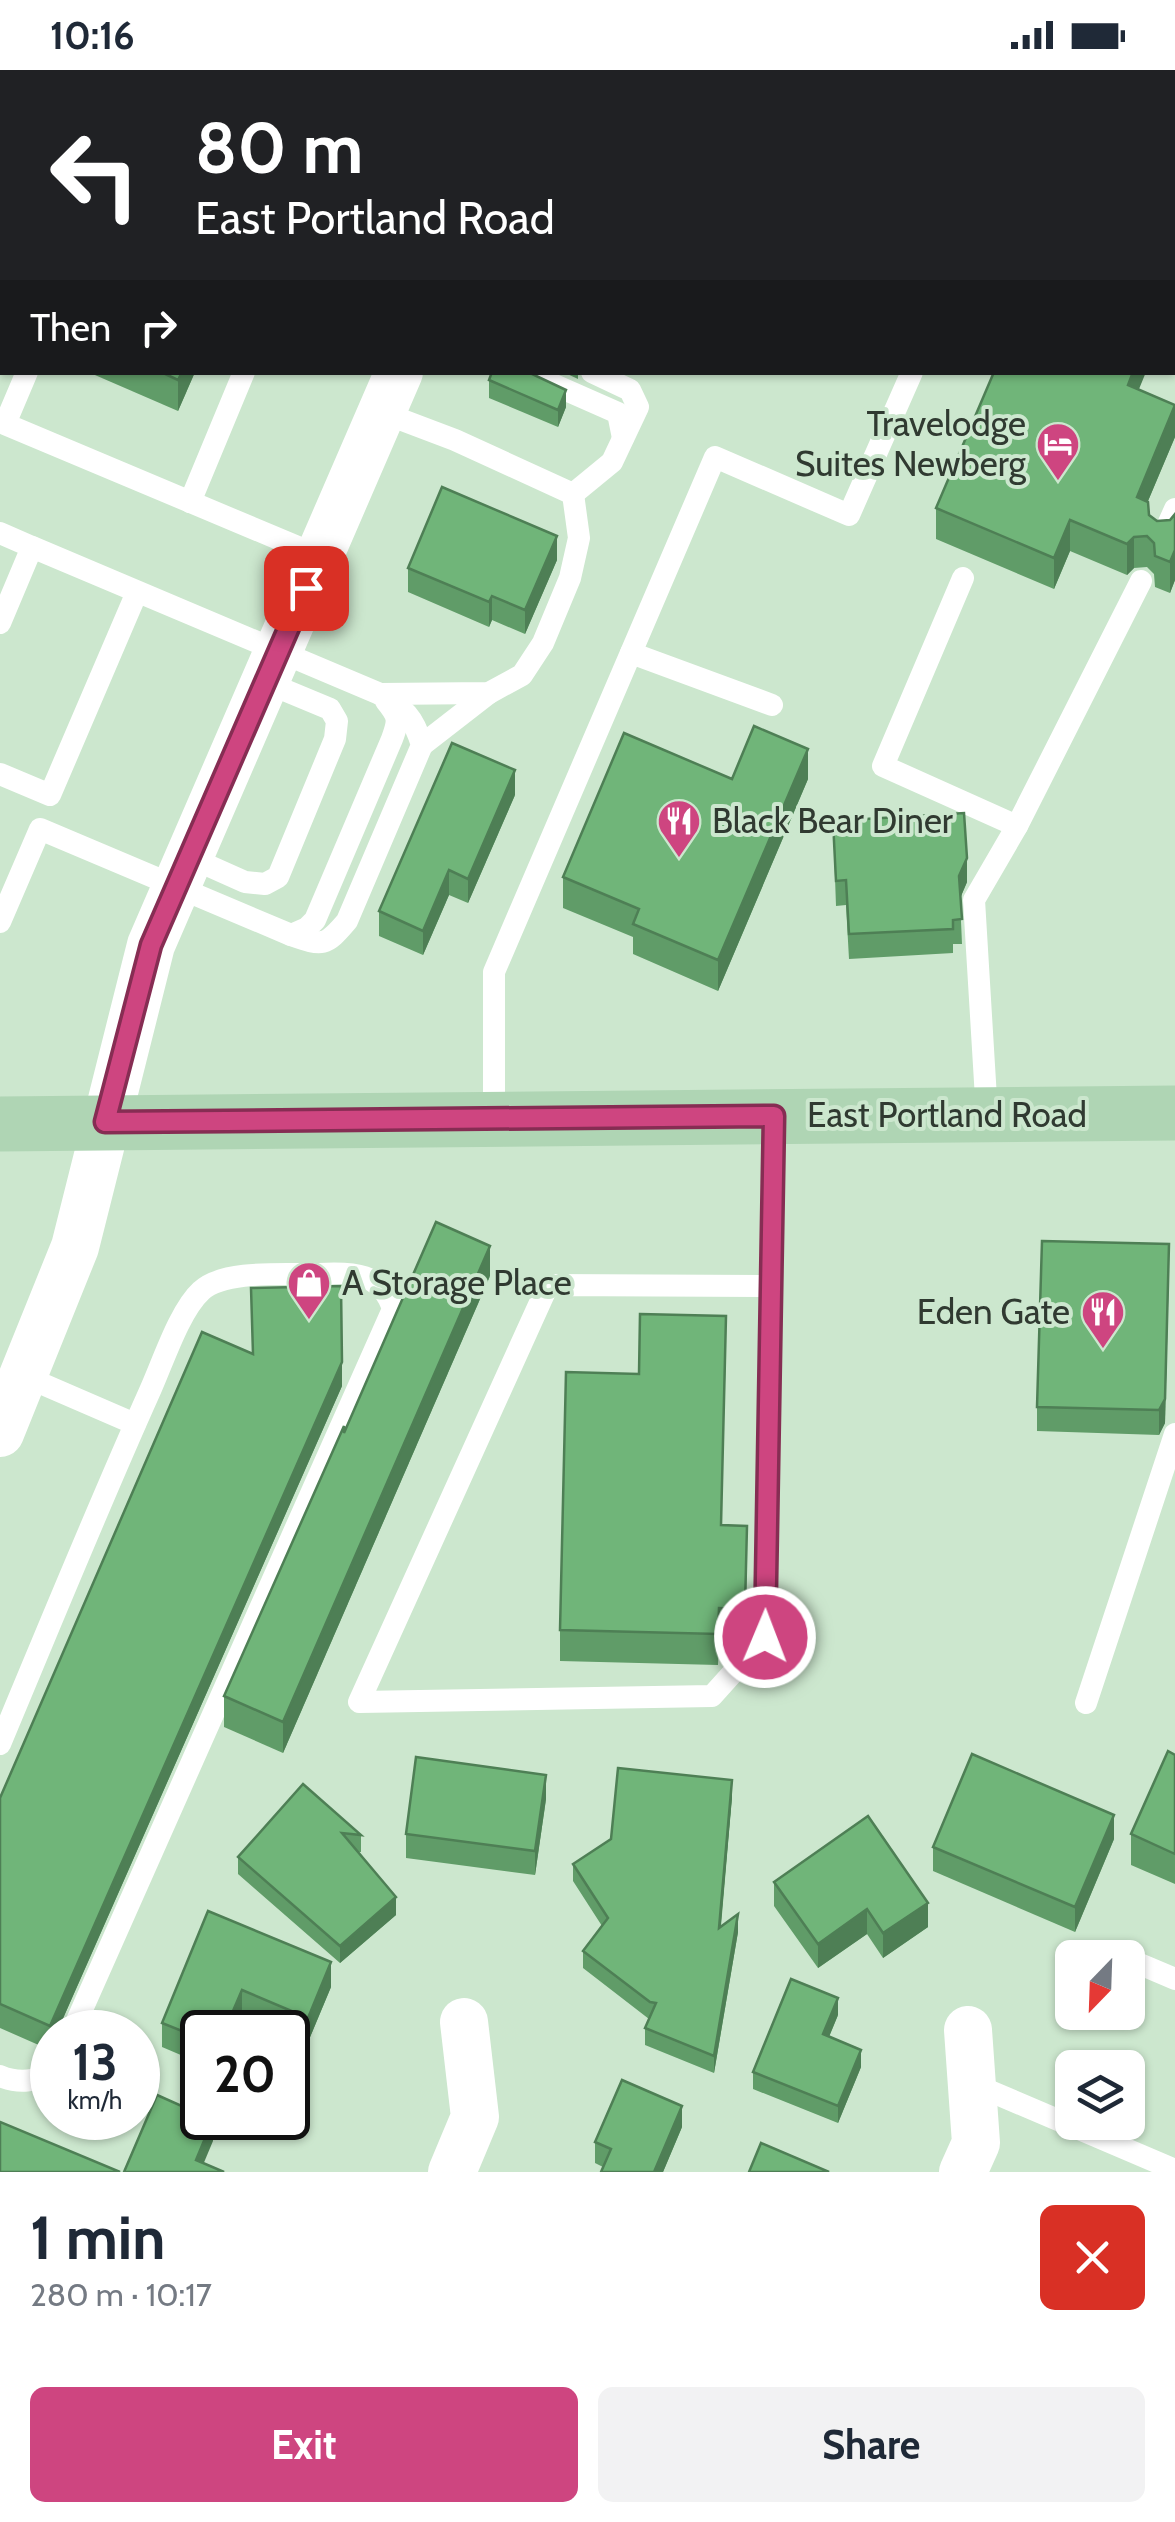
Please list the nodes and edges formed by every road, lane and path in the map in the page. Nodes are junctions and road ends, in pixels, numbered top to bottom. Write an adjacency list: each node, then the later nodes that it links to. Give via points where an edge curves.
1 (26, 375): 9 (lane, via 5,424)
2 (243, 375): 9 (lane)
3 (532, 375): 7 (lane, via 618,413)
4 (598, 375): 7 (lane, via 630,390 638,406)
5 (911, 375): 19 (lane, via 849,515 715,457)
6 (390, 392): 8 (lane, via 456,440); 14 (street)
7 (622, 438): 8 (lane, via 612,462)
8 (573, 494): 21 (lane, via 579,538 550,627 522,675)
9 (190, 502): 14 (lane)
10 (1175, 508): 12 (lane)
11 (0, 533): 13 (lane)
12 (1162, 538)
13 (32, 547): 17 (lane); 18 (lane)
14 (319, 556): 20 (street)
15 (962, 578): 27 (lane, via 883,766)
16 (1141, 581): 27 (lane)
17 (137, 592): 20 (lane); 26 (lane)
18 (0, 623)
19 (631, 652): 23 (lane); 35 (lane, via 494,972)
20 (272, 667): 22 (lane); 29 (street); 29 (lane, via 337,721 278,877 265,884)
21 (489, 692): 22 (lane); 24 (lane)
22 (380, 694): 24 (lane, via 406,710); 31 (lane, via 397,725 315,920)
23 (772, 706)
24 (422, 745): 31 (lane, via 347,921 318,944)
25 (0, 774): 26 (lane)
26 (50, 796): 28 (lane)
27 (1017, 826): 34 (lane, via 974,900)
28 (40, 830): 29 (lane); 30 (lane)
29 (183, 872): 31 (lane); 36 (street, via 151,945)
30 (0, 922)
31 (292, 935)
32 (1175, 1113): 34 (main road, East Portland Road)
33 (774, 1116): 34 (main road, East Portland Road); 35 (main road, East Portland Road); 38 (lane)
34 (987, 1116)
35 (494, 1118): 36 (main road, East Portland Road)
36 (105, 1122): 37 (main road, East Portland Road); 39 (street, via 75,1246)
37 (0, 1124)
38 (770, 1286): 38 (lane, via 765,1637 712,1696 359,1702 548,1285)
39 (24, 1376): 40 (lane); 41 (street)
40 (136, 1424): 44 (lane); 47 (lane, via 188,1306 203,1288 232,1277 346,1272 388,1292 393,1309)
41 (0, 1431)
42 (1175, 1434): 43 (lane)
43 (1086, 1702)
44 (0, 1744)
45 (1145, 1966): 46 (lane)
46 (1175, 1979)
47 (82, 2010)
48 (464, 2022): 54 (street, via 475,2117)
49 (968, 2030): 52 (street)
50 (0, 2076): 51 (lane)
51 (30, 2080)
52 (972, 2083): 53 (lane); 55 (street, via 976,2143)
53 (1173, 2168)
54 (452, 2172)
55 (964, 2172)

